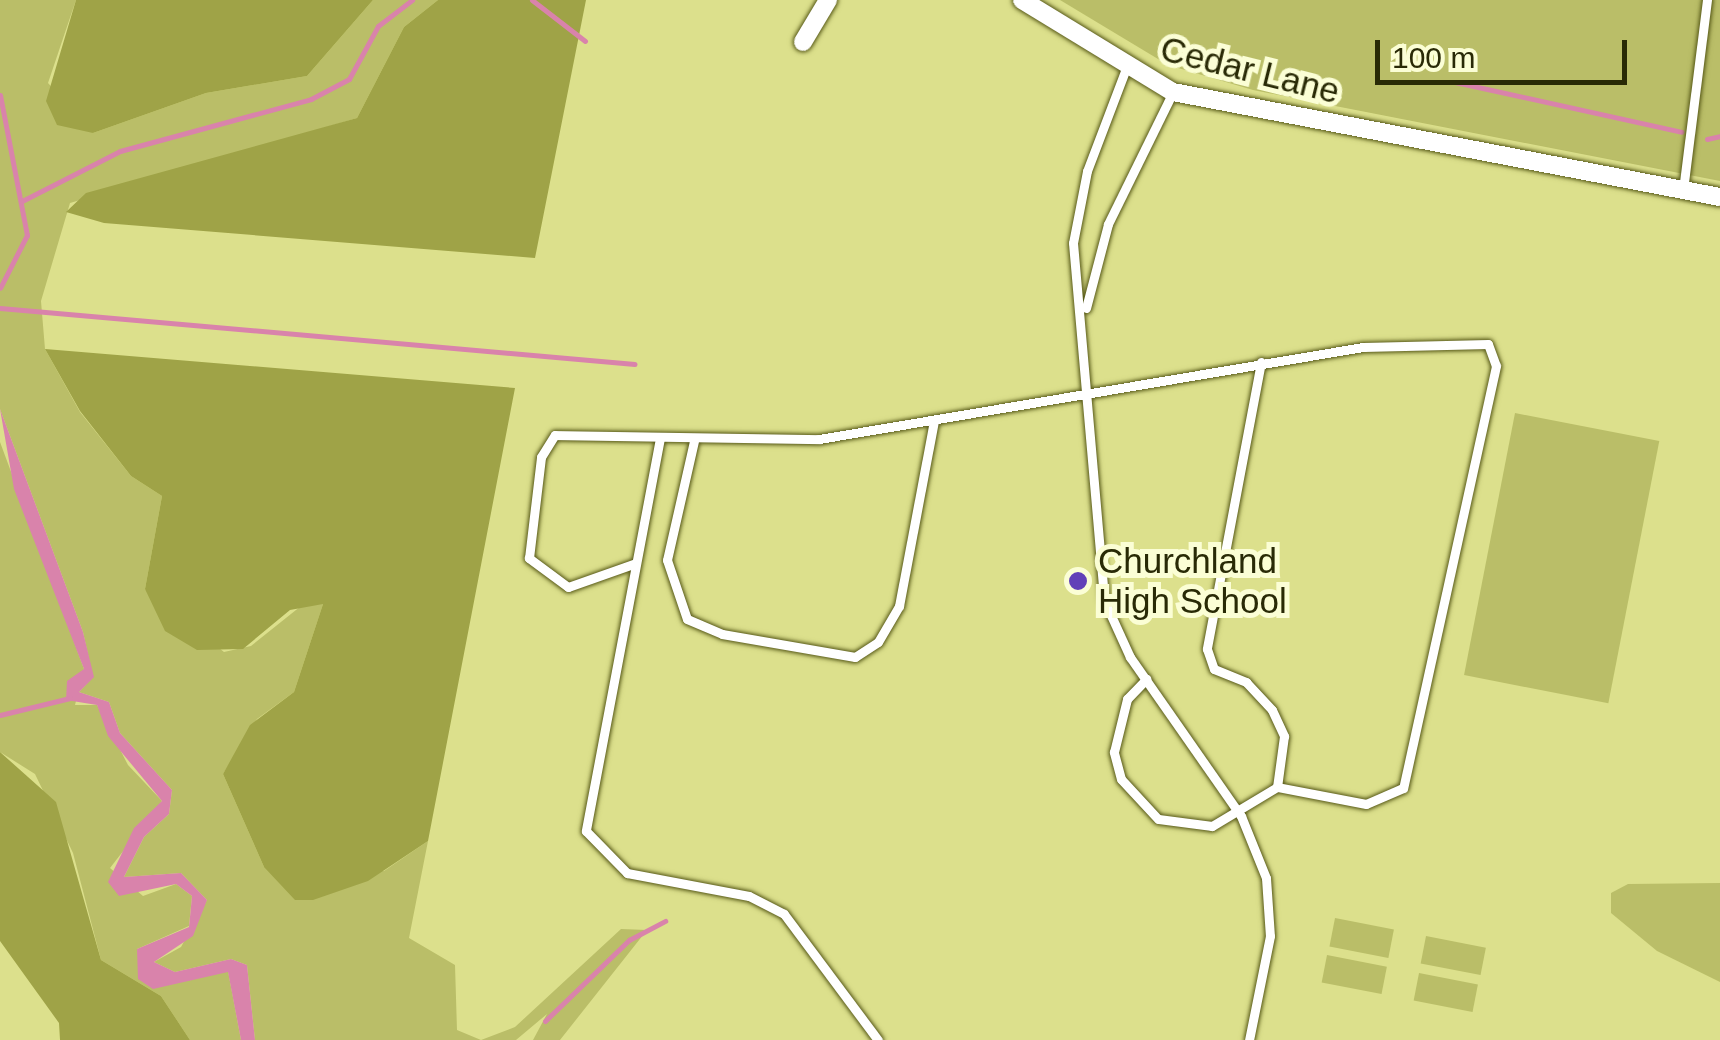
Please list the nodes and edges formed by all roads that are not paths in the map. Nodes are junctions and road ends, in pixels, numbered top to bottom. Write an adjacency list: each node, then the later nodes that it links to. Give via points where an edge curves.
1 (828, 0): 4 (street)
2 (1022, 0): 5 (street, Cedar Lane)
3 (1707, 0): 7 (lane)
4 (803, 42)
5 (1126, 71): 6 (street, Cedar Lane); 9 (lane, via 1086,171 1074,242)
6 (1173, 92): 7 (street, Cedar Lane); 9 (lane, via 1108,224)
7 (1683, 190): 8 (street, Cedar Lane)
8 (1720, 197)
9 (1085, 310): 11 (lane)
10 (1262, 362): 11 (lane); 17 (lane, via 1208,648 1214,668 1246,682 1272,710 1284,736); 17 (lane, via 1363,347 1483,343 1496,352 1411,773 1392,797 1366,804)
11 (1088, 388): 12 (lane); 16 (lane, via 1104,600)
12 (934, 421): 14 (lane, via 819,440); 14 (lane, via 900,606 878,642 855,657 722,634 687,619 667,560)
13 (660, 438): 14 (lane); 15 (lane); 15 (lane, via 555,434 541,457 526,539 540,573 568,587)
14 (694, 440)
15 (636, 563): 19 (lane, via 585,819 591,844 628,873 749,896 784,914)
16 (1146, 678): 18 (lane); 18 (lane, via 1116,724 1114,752 1136,802 1185,827)
17 (1277, 787): 18 (lane)
18 (1240, 816): 20 (lane, via 1271,908)
19 (878, 1040)
20 (1249, 1040)

